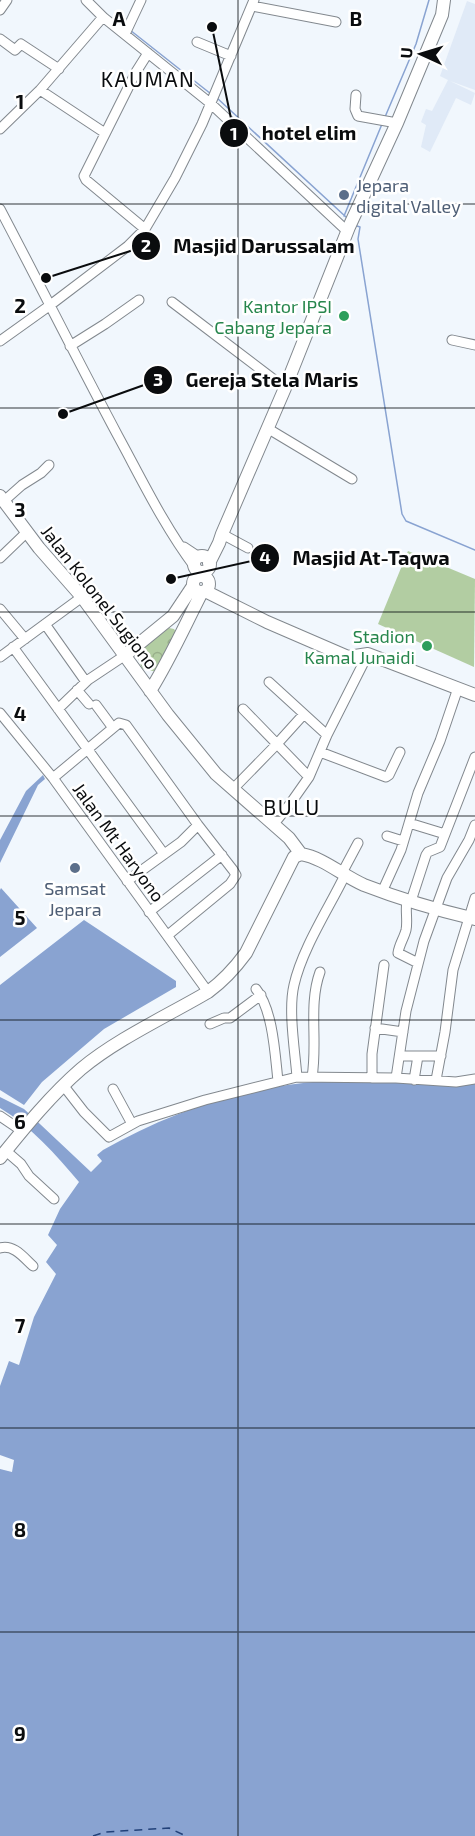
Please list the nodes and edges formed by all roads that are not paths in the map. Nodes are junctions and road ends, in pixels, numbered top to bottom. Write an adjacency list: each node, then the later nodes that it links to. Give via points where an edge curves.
1 (7, 0): 7 (street)
2 (86, 0): 9 (street)
3 (141, 0): 11 (street)
4 (444, 0): 8 (main road)
5 (452, 0): 8 (main road)
6 (253, 3): 10 (street); 15 (street)
7 (0, 10)
8 (442, 15): 20 (main road)
9 (103, 17): 11 (street); 16 (street)
10 (336, 22)
11 (125, 34): 14 (street)
12 (0, 39): 16 (street, via 15,50 21,44)
13 (197, 42): 15 (street)
14 (148, 53): 19 (street); 22 (street)
15 (231, 56): 19 (street)
16 (59, 69): 17 (street)
17 (40, 90): 21 (street); 22 (street)
18 (356, 96): 20 (street, via 357,115)
19 (211, 100): 24 (street, via 175,178); 25 (street)
20 (388, 121): 25 (main road)
21 (0, 129)
22 (105, 133): 24 (street, via 85,178)
23 (0, 209): 28 (street)
24 (145, 228): 28 (street, via 128,246)
25 (348, 229): 33 (main road)
26 (139, 300): 32 (street)
27 (171, 302): 33 (street)
28 (49, 306): 29 (street); 32 (street)
29 (0, 340)
30 (452, 340): 31 (street)
31 (475, 345)
32 (70, 346): 42 (street, via 179,544)
33 (285, 388): 34 (main road)
34 (267, 428): 36 (street); 39 (main road)
35 (50, 465): 37 (street)
36 (352, 479)
37 (2, 499): 38 (main road, Jalan Kolonel Sugiono)
38 (27, 532): 41 (street); 43 (main road, Jalan Kolonel Sugiono)
39 (221, 535): 40 (street); 42 (main road)
40 (248, 548)
41 (0, 558)
42 (201, 574): 45 (main road); 47 (main road); 50 (main road, via 230,603 260,618 348,657)
43 (82, 597): 46 (street); 51 (main road, Jalan Kolonel Sugiono)
44 (0, 609): 48 (street)
45 (173, 616): 47 (main road); 51 (main road)
46 (45, 624): 48 (street); 53 (street)
47 (185, 624): 57 (main road)
48 (25, 639): 49 (street)
49 (13, 647): 52 (street); 59 (street)
50 (368, 654): 55 (main road); 64 (street)
51 (124, 656): 53 (street); 57 (main road, Jalan Kolonel Sugiono)
52 (0, 657)
53 (86, 682): 56 (street)
54 (269, 682): 62 (street)
55 (458, 688): 58 (main road); 74 (street)
56 (77, 690): 59 (street); 63 (street)
57 (150, 691): 73 (main road, Jalan Kolonel Sugiono)
58 (475, 695)
59 (58, 709): 66 (street)
60 (243, 709): 65 (street)
61 (0, 713): 72 (street, Jalan Mt Haryono)
62 (304, 714): 64 (street); 65 (street)
63 (113, 728): 66 (street); 75 (street, via 119,723 126,725)
64 (327, 735): 67 (street)
65 (276, 745): 71 (street); 73 (street)
66 (87, 748): 72 (street); 82 (street)
67 (320, 752): 68 (street, via 386,777); 71 (street)
68 (400, 753)
69 (475, 757): 70 (street)
70 (472, 770): 78 (street)
71 (309, 777): 76 (street)
72 (53, 778): 86 (street, Jalan Mt Haryono)
73 (232, 789): 76 (main road, Jalan Kolonel Sugiono)
74 (409, 823): 78 (street); 80 (street)
75 (198, 825): 82 (street); 84 (street)
76 (273, 825): 83 (main road, Jalan Kolonel Sugiono)
77 (475, 825): 90 (street)
78 (445, 834): 89 (street, via 440,847 427,854)
79 (387, 836): 80 (street)
80 (404, 841): 87 (street)
81 (358, 843): 85 (street)
82 (164, 854): 86 (street)
83 (301, 854): 85 (main road); 97 (main road, via 294,857 246,953)
84 (222, 855): 91 (street); 93 (street, via 236,875 234,879)
85 (344, 874): 87 (main road); 104 (street, via 294,986)
86 (127, 881): 91 (street, Jalan Mt Haryono)
87 (382, 892): 89 (main road)
88 (475, 898): 92 (street)
89 (409, 901): 90 (main road); 94 (street, via 407,926 398,954)
90 (436, 908): 92 (main road); 94 (street)
91 (149, 912): 93 (street, Jalan Mt Haryono)
92 (472, 918): 103 (street, via 453,970)
93 (168, 935): 97 (street, Jalan Mt Haryono)
94 (418, 963): 100 (street)
95 (384, 965): 99 (street)
96 (320, 972): 105 (street, via 315,984)
97 (208, 992): 112 (main road, via 110,1048)
98 (210, 1024): 111 (street, via 230,1018 259,992 271,1022)
99 (375, 1028): 100 (street); 106 (street)
100 (403, 1032): 101 (street)
101 (400, 1056): 102 (street); 107 (street)
102 (418, 1056): 103 (street); 109 (street)
103 (441, 1056): 110 (street)
104 (297, 1077): 105 (street); 111 (street)
105 (312, 1077): 106 (street)
106 (372, 1078): 107 (street)
107 (396, 1078): 109 (street)
108 (475, 1078): 110 (street, via 456,1082)
109 (414, 1080): 110 (street)
110 (436, 1080)
111 (278, 1081): 115 (street)
112 (63, 1085): 115 (street, via 106,1135 113,1136); 116 (main road)
113 (113, 1089): 115 (street)
114 (0, 1116): 116 (street)
115 (132, 1124)
116 (23, 1130): 117 (main road)
117 (3, 1155): 118 (street, via 21,1164)
118 (54, 1199)
119 (0, 1248): 120 (street, via 12,1248)
120 (33, 1266)

